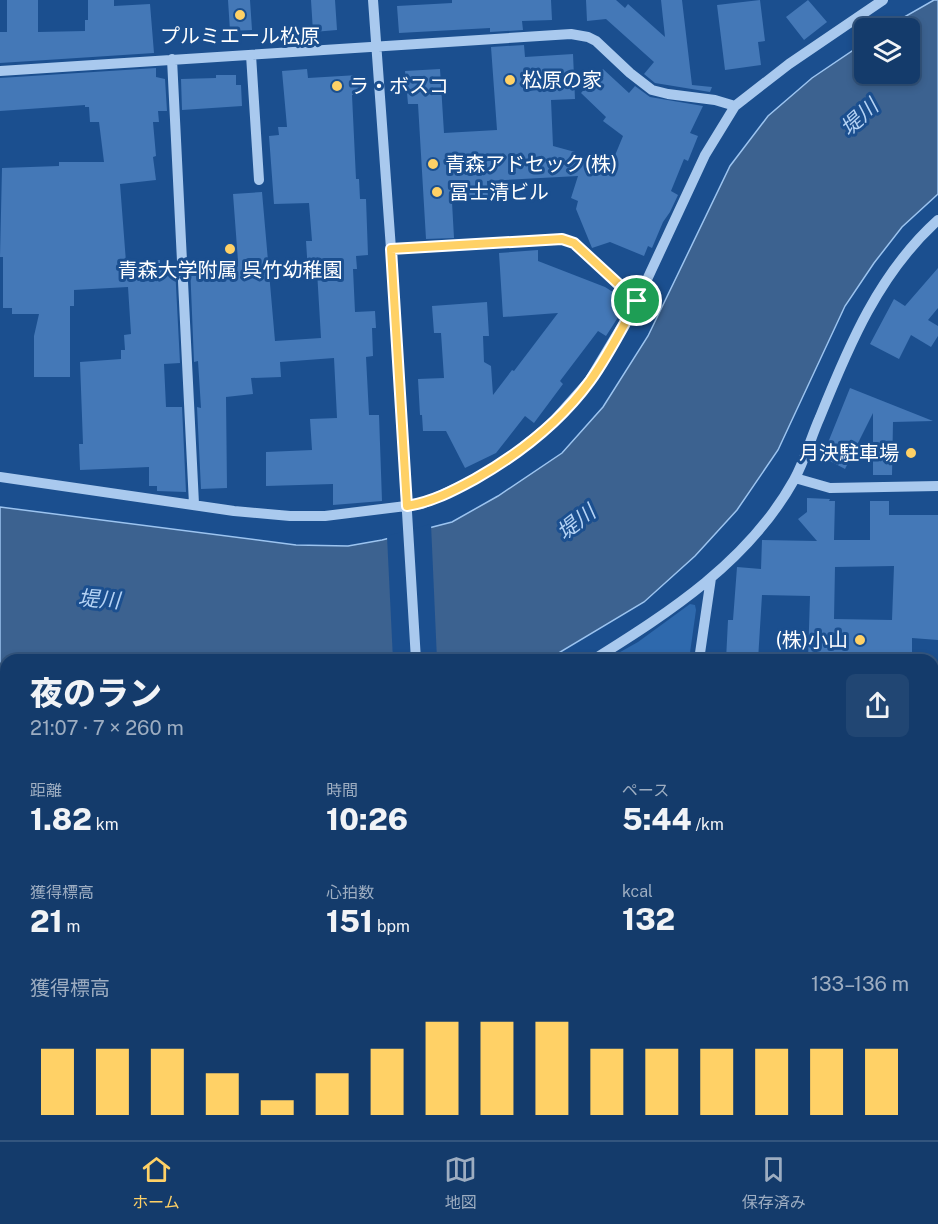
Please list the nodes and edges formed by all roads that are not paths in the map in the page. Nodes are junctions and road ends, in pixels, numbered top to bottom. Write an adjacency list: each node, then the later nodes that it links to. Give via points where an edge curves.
1 (373, 0): 3 (street)
2 (883, 0): 7 (street)
3 (376, 47): 4 (street); 7 (street, via 581,35 596,41 652,90); 10 (street)
4 (251, 55): 5 (street); 8 (street)
5 (172, 59): 6 (street); 15 (street)
6 (0, 71)
7 (735, 106): 11 (street, via 705,155)
8 (259, 180)
9 (938, 220): 13 (street, via 901,260 864,317)
10 (391, 249): 11 (street, via 569,240); 16 (street)
11 (637, 301): 16 (street, via 590,381 551,424 495,467)
12 (0, 477): 15 (street)
13 (795, 478): 14 (street, via 830,488); 17 (street, via 764,524)
14 (938, 486)
15 (194, 504): 16 (street, via 290,516)
16 (407, 511): 18 (street)
17 (711, 579): 19 (street); 20 (street)
18 (416, 654)
19 (602, 654)
20 (700, 654)

